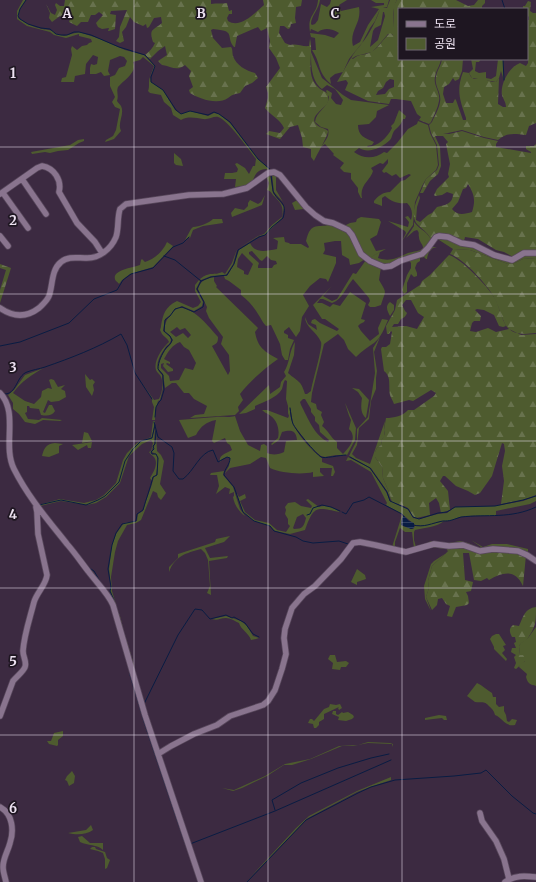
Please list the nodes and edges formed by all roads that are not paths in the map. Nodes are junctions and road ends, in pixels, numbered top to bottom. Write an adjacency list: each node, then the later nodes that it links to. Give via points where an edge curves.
1 (22, 179): 2 (street); 3 (street); 7 (street, via 42,166 52,171 60,183 59,192 76,218 77,224)
2 (1, 194): 4 (street)
3 (46, 214)
4 (28, 228)
5 (0, 236): 6 (street)
6 (8, 246)
7 (102, 253): 8 (street, via 112,245 120,210 126,204 189,195 223,194 248,188 271,172 280,175 315,215 351,233 359,251 367,259 384,267 422,254 439,236 474,245 494,256 512,260 524,253); 9 (street, via 89,258 66,259 60,263 53,277 49,296 44,304 31,313 16,316)
8 (536, 254)
9 (0, 308)
10 (0, 393): 11 (street, via 9,408 10,458)
11 (34, 501): 13 (street, via 47,580 35,599 25,636 23,653 26,665 13,681); 14 (street, via 112,602)
12 (536, 561): 14 (street, via 518,551 480,551 463,544 434,544 406,552 360,542 353,543 338,562 292,608 285,628 286,654 275,690 268,701 263,706 230,716)
13 (0, 716)
14 (158, 754): 20 (street)
15 (0, 807): 19 (street, via 8,813 12,830 4,859)
16 (480, 813): 18 (street, via 504,859)
17 (536, 877): 18 (street, via 521,876)
18 (507, 880)
19 (6, 882)
20 (201, 882)

